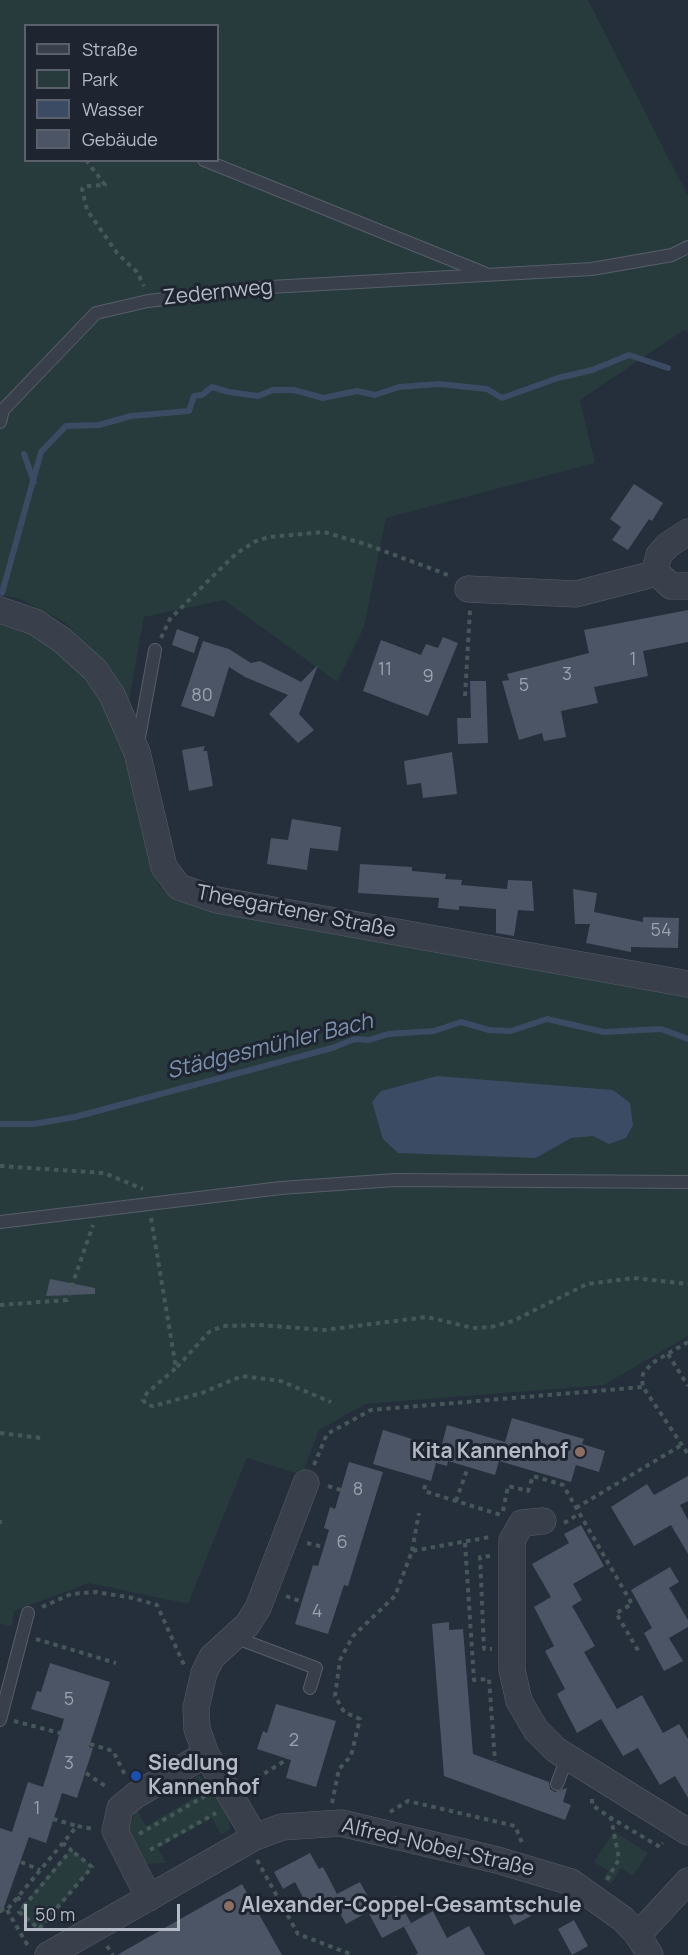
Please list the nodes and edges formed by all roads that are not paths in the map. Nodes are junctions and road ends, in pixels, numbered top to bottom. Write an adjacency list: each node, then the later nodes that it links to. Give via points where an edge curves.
1 (209, 162): 3 (lane, Zedernweg)
2 (688, 247): 3 (lane, Zedernweg, via 672,255 592,268)
3 (488, 274): 4 (lane, Zedernweg, via 270,287 147,301 96,313 3,410)
4 (0, 422)
5 (688, 532): 6 (street, via 659,555)
6 (657, 573): 7 (street, via 671,586); 8 (street, via 576,594)
7 (688, 586)
8 (468, 590)
9 (0, 610): 11 (street, Theegartener Straße, via 49,630 95,670 120,709)
10 (155, 650): 11 (lane)
11 (137, 752): 12 (street, Theegartener Straße, via 164,867 172,882 186,891 218,900)
12 (688, 984)
13 (688, 1182): 14 (lane, via 395,1180 280,1188)
14 (0, 1222)
15 (306, 1483): 18 (street, via 258,1608 248,1625)
16 (551, 1523): 22 (street, via 522,1523 512,1540 512,1670 516,1694 531,1722)
17 (28, 1613): 20 (lane)
18 (234, 1637): 19 (lane, via 316,1668); 21 (street, via 212,1657 204,1673 195,1719)
19 (310, 1688)
20 (0, 1720)
21 (206, 1754): 25 (street, via 241,1787); 27 (street, via 127,1800 120,1808 115,1831 117,1846)
22 (567, 1758): 23 (lane); 24 (street)
23 (557, 1784)
24 (688, 1832)
25 (259, 1851): 27 (street, Alfred-Nobel-Straße); 28 (street, Alfred-Nobel-Straße, via 282,1827 341,1823 497,1860 571,1882 607,1906)
26 (688, 1881): 28 (street)
27 (149, 1898): 29 (street, Alfred-Nobel-Straße)
28 (644, 1945)
29 (39, 1952)

